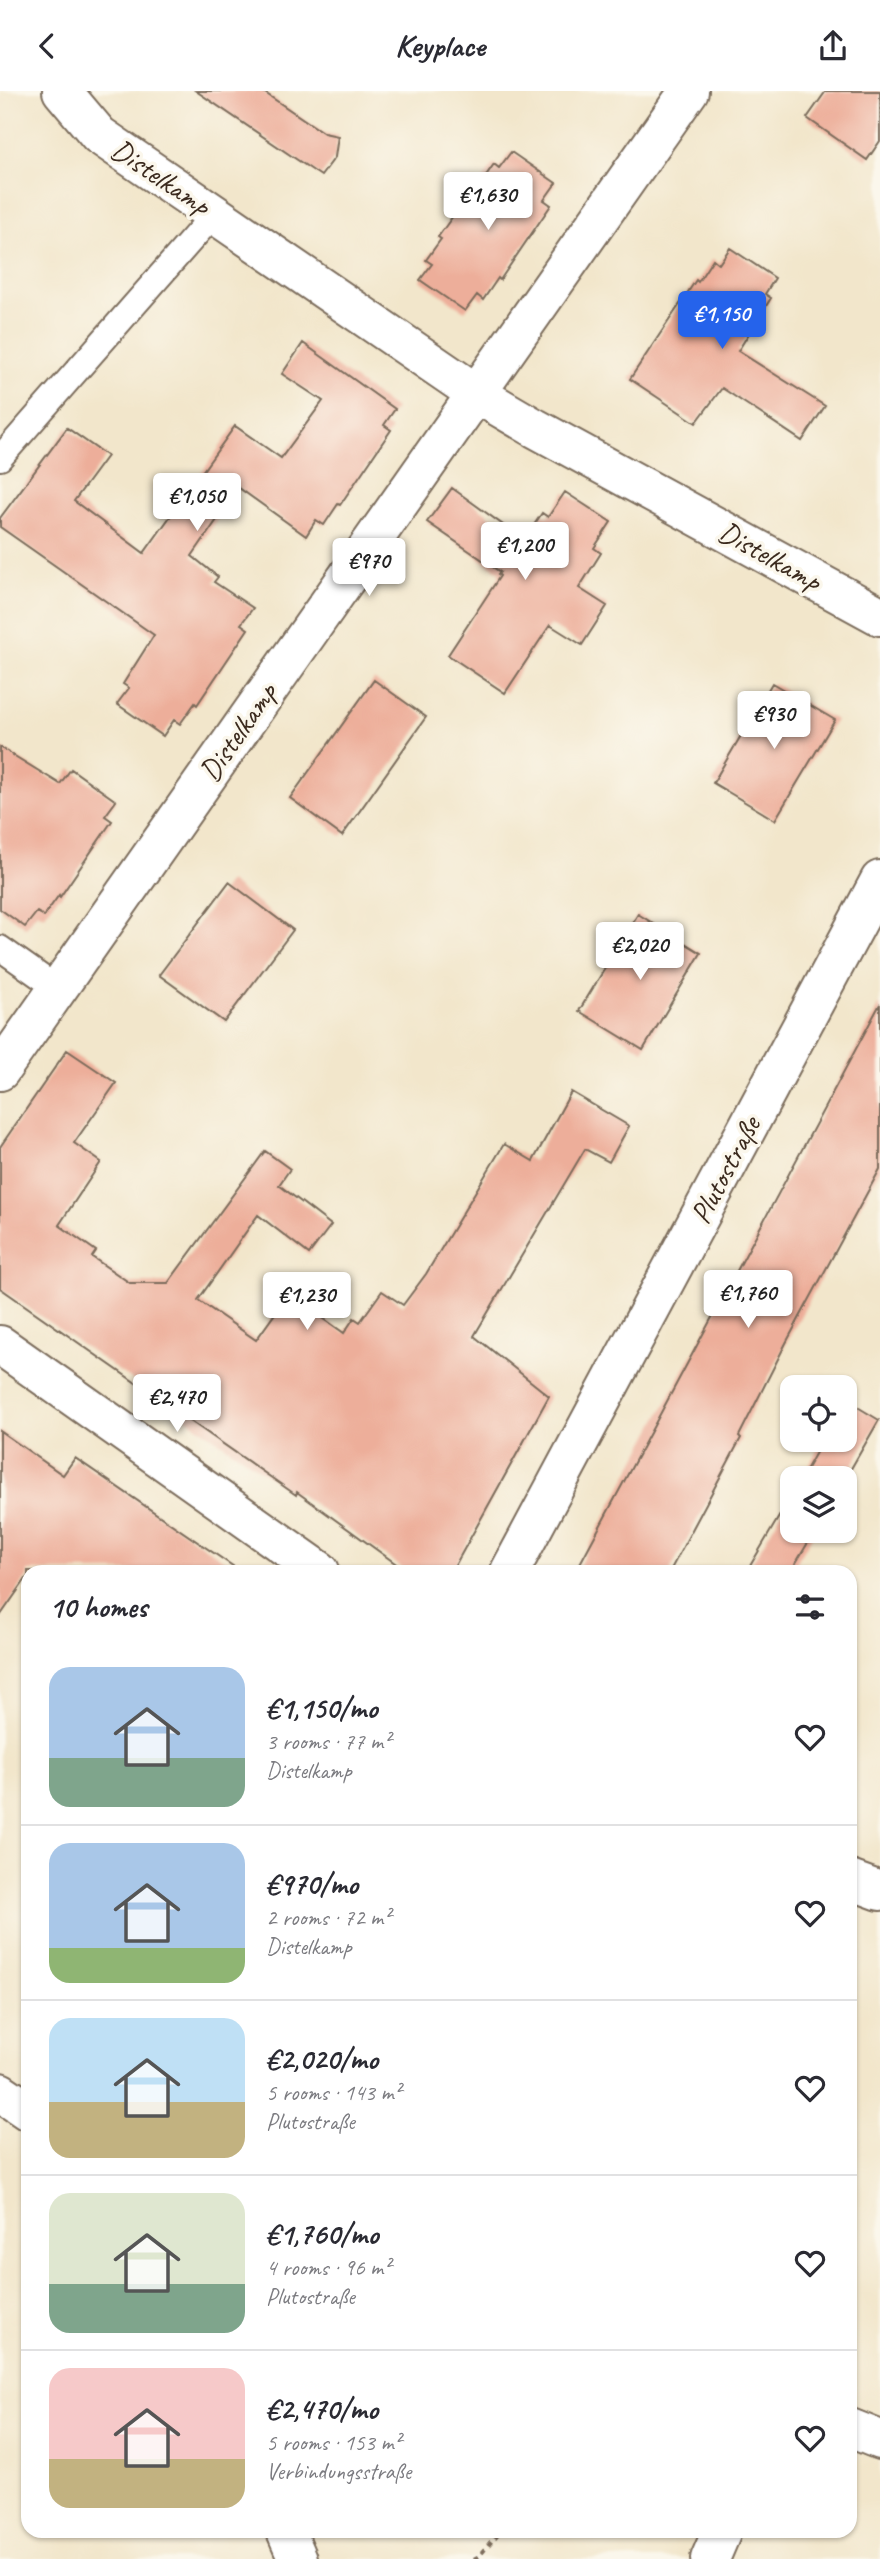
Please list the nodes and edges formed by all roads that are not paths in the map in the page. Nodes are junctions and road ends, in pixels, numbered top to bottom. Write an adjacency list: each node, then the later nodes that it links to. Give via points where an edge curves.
1 (62, 91): 3 (street, Distelkamp, via 99,135)
2 (689, 91): 4 (street, Distelkamp)
3 (215, 213): 4 (street, Distelkamp); 5 (lane)
4 (477, 394): 6 (street, Distelkamp); 9 (street, Distelkamp)
5 (0, 458)
6 (880, 616)
7 (880, 880): 13 (street, Plutostraße)
8 (0, 949): 9 (lane)
9 (58, 989): 10 (street, Distelkamp)
10 (0, 1071)
11 (0, 1345): 12 (street)
12 (312, 1565)
13 (513, 1565)
14 (857, 1883): 15 (street)
15 (880, 1891)
16 (0, 2092): 17 (street)
17 (21, 2106)
18 (857, 2431): 19 (street)
19 (880, 2440)
20 (289, 2538): 22 (street)
21 (719, 2538): 23 (street)
22 (298, 2559)
23 (710, 2559)

